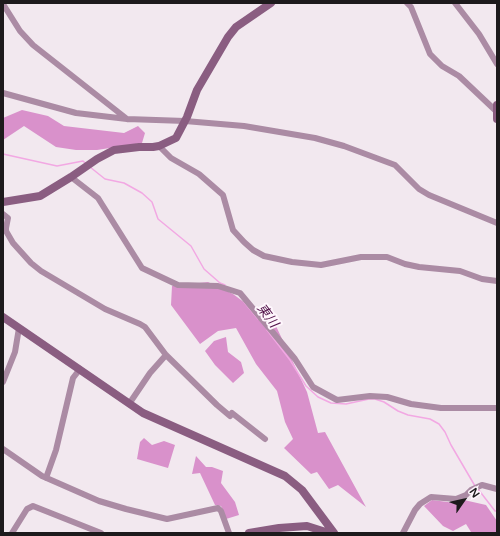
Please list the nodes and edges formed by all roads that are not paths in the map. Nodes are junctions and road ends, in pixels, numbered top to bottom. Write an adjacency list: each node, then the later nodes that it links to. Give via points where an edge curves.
1 (271, 3): 9 (street, via 236,27 228,37 197,90)
2 (407, 3): 7 (street, via 411,7 430,54 442,66 459,76)
3 (455, 3): 5 (street, via 479,34)
4 (3, 4): 8 (street, via 20,31 33,45)
5 (497, 64)
6 (3, 93): 8 (street, via 76,113)
7 (497, 112)
8 (126, 119): 9 (street)
9 (185, 121): 10 (street, via 176,138); 14 (street, via 244,126 315,138 344,146 395,165 419,189 429,195)
10 (159, 146): 11 (street, via 114,150); 15 (street, via 171,158 199,174 223,195 233,230 253,250 264,256 320,265 361,257 387,257 419,267 460,272)
11 (71, 178): 12 (street, via 40,196); 22 (street, via 98,198 142,268 178,285 218,286 240,293 295,358 313,387 337,400 370,396 441,408)
12 (3, 202)
13 (3, 214): 18 (street, via 8,218 6,231 31,263 105,309 140,324)
14 (497, 223)
15 (497, 282)
16 (3, 318): 17 (street)
17 (19, 328): 19 (street); 20 (street, via 15,352)
18 (166, 355): 21 (street); 23 (street, via 230,416 232,413)
19 (80, 369): 21 (street); 25 (street, via 73,378 56,450)
20 (3, 382)
21 (129, 404): 32 (street, via 162,422 285,476 302,490)
22 (497, 408)
23 (265, 439)
24 (3, 449): 25 (street)
25 (46, 478): 29 (street, via 99,501 167,519 218,508)
26 (497, 489): 33 (street, via 482,486 456,500 431,498 415,510)
27 (12, 533): 28 (street, via 28,509 33,506)
28 (101, 533)
29 (229, 533)
30 (249, 533): 31 (street, via 307,526)
31 (329, 533)
32 (334, 533)
33 (403, 533)

